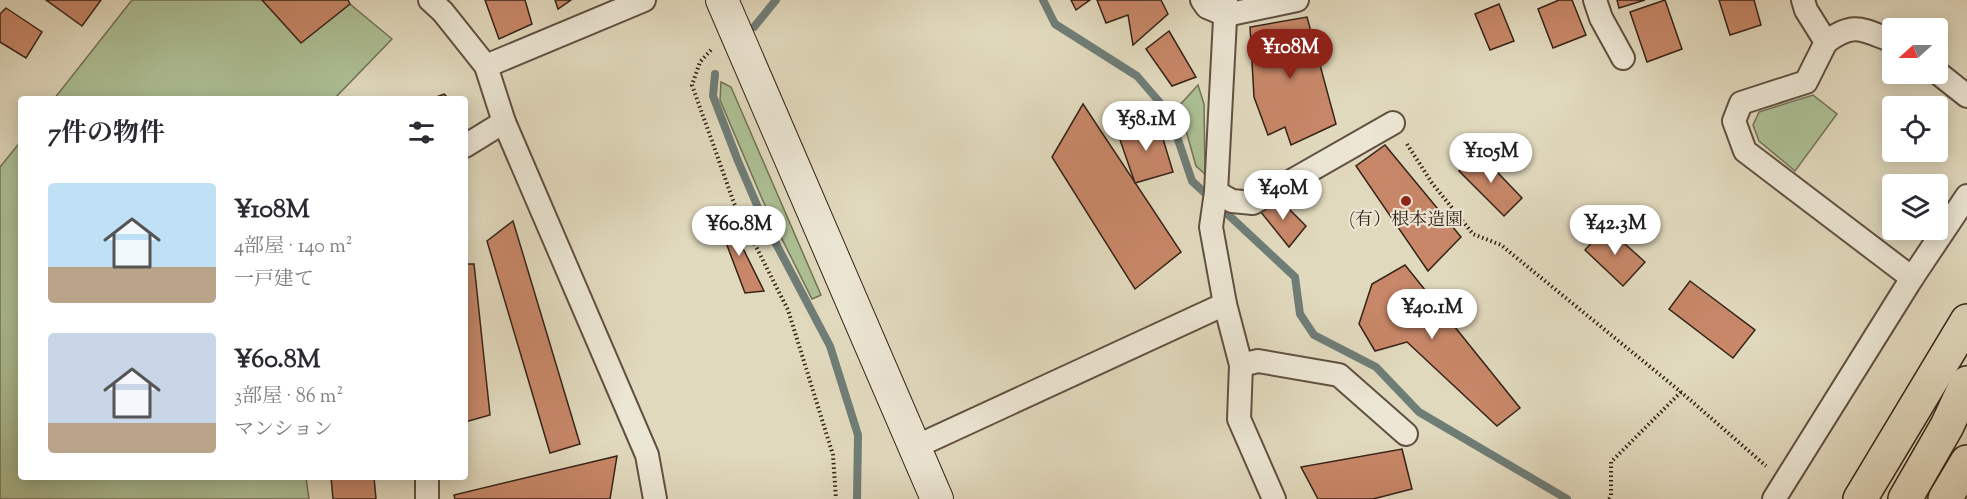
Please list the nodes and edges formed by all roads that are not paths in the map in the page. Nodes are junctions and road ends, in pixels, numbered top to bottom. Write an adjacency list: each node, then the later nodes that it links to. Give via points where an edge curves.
1 (430, 0): 12 (street)
2 (644, 0): 12 (street)
3 (1202, 0): 7 (street, via 1206,7)
4 (1297, 0): 7 (street)
5 (1595, 0): 11 (street)
6 (1803, 0): 10 (street)
7 (1226, 8): 18 (street)
8 (727, 14): 26 (street)
9 (1882, 37): 10 (street, via 1855,28)
10 (1826, 42): 20 (street, via 1806,82 1741,103 1734,121 1745,152)
11 (1623, 58)
12 (486, 66): 15 (street)
13 (1948, 81): 14 (street)
14 (1967, 96)
15 (504, 122): 17 (street); 31 (street, via 647,456)
16 (1393, 123): 18 (street, via 1253,203 1232,201)
17 (468, 144)
18 (1216, 194): 21 (street, via 1211,221)
19 (1967, 195): 20 (street)
20 (1912, 278): 29 (street)
21 (1225, 304): 23 (street); 26 (street)
22 (1967, 321): 34 (highway)
23 (1240, 365): 25 (street, via 1258,361 1339,375); 33 (street, via 1239,419)
24 (1967, 383): 35 (highway)
25 (1406, 434)
26 (913, 448): 32 (street)
27 (1967, 462): 36 (highway)
28 (427, 480): 30 (street)
29 (1779, 490)
30 (427, 499)
31 (655, 499)
32 (937, 499)
33 (1274, 499)
34 (1860, 499)
35 (1905, 499)
36 (1946, 499)

